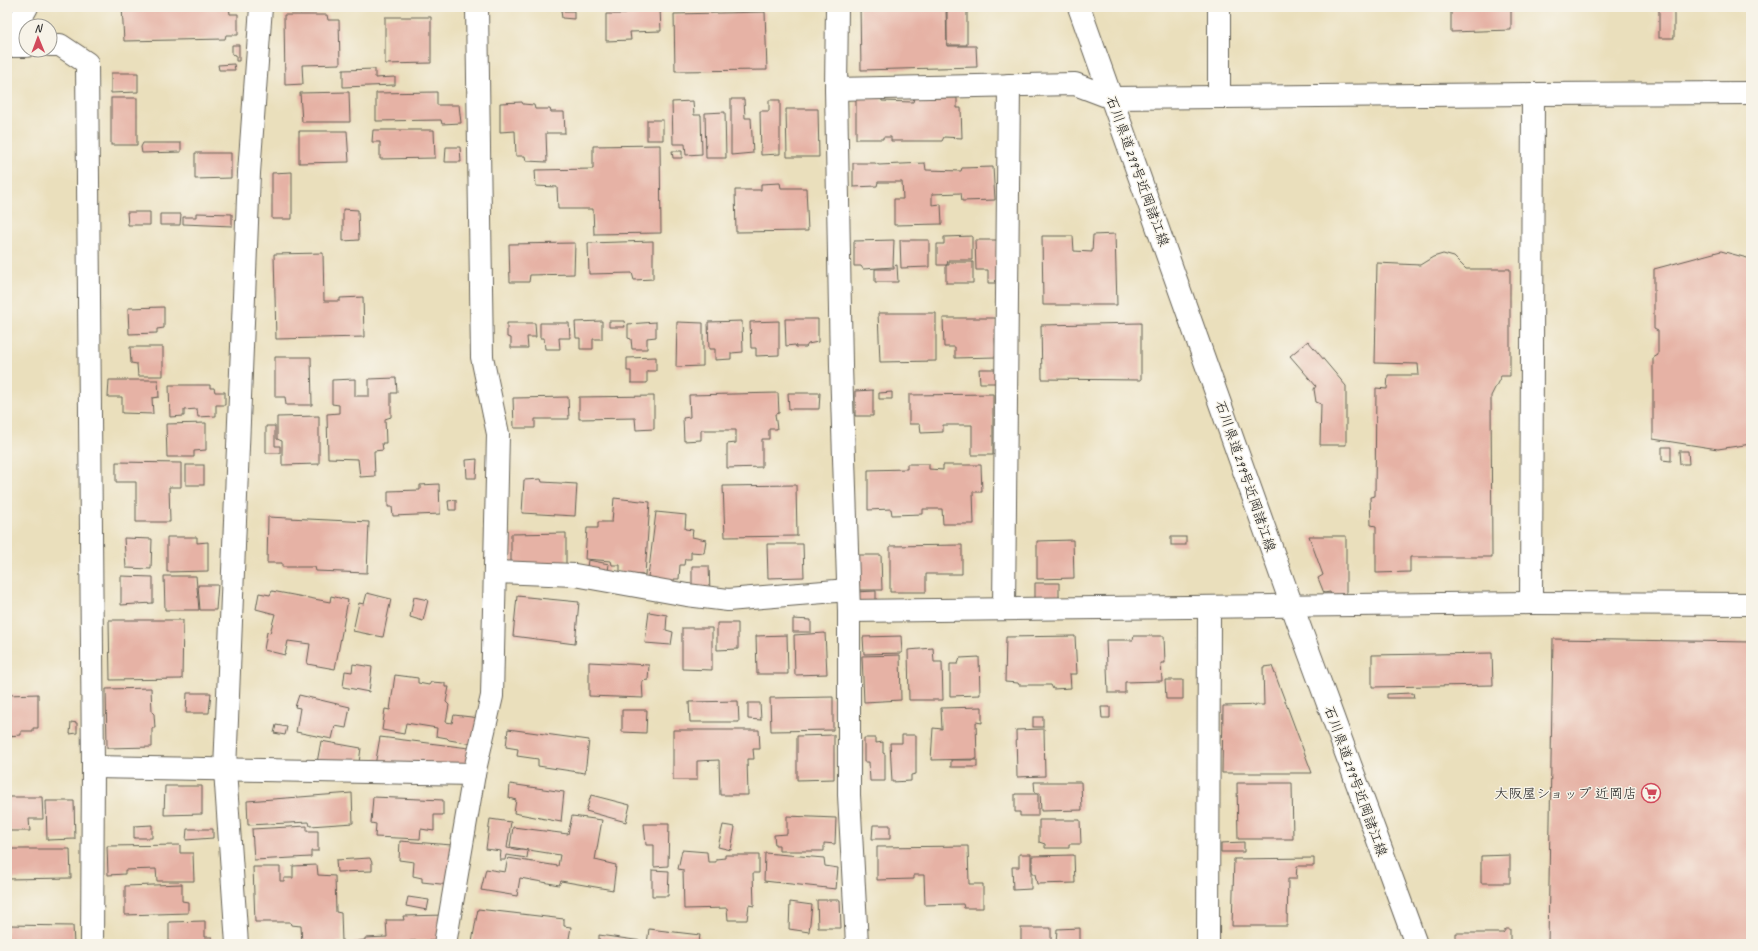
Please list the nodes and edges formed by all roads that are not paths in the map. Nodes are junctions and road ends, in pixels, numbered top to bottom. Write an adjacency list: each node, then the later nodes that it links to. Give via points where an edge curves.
1 (27, 7): 7 (street)
2 (261, 7): 26 (street, via 249,173)
3 (477, 7): 17 (street, via 482,357 498,434)
4 (837, 7): 12 (street)
5 (1079, 7): 16 (street, 石川県道299号近岡諸江線)
6 (1219, 7): 15 (street)
7 (7, 43)
8 (58, 45): 25 (street, via 88,63)
9 (7, 46): 10 (street)
10 (18, 46)
11 (1009, 85): 12 (street); 16 (street, via 1075,84); 23 (street)
12 (836, 89): 18 (street)
13 (1751, 93): 14 (street)
14 (1533, 94): 15 (street); 19 (street)
15 (1219, 97): 16 (street)
16 (1112, 98): 21 (street, 石川県道299号近岡諸江線)
17 (495, 572): 18 (street, via 575,575 728,600); 27 (street, via 492,696)
18 (848, 590): 24 (street)
19 (1530, 603): 20 (street); 21 (street)
20 (1751, 604)
21 (1292, 606): 22 (street); 33 (street, 石川県道299号近岡諸江線)
22 (1209, 607): 23 (street); 32 (street)
23 (1004, 609): 24 (street)
24 (848, 611): 31 (street, via 849,795)
25 (93, 767): 26 (street); 28 (street)
26 (225, 770): 27 (street); 29 (street)
27 (474, 774): 30 (street)
28 (92, 944)
29 (237, 944)
30 (445, 944)
31 (857, 944)
32 (1208, 944)
33 (1416, 944)

